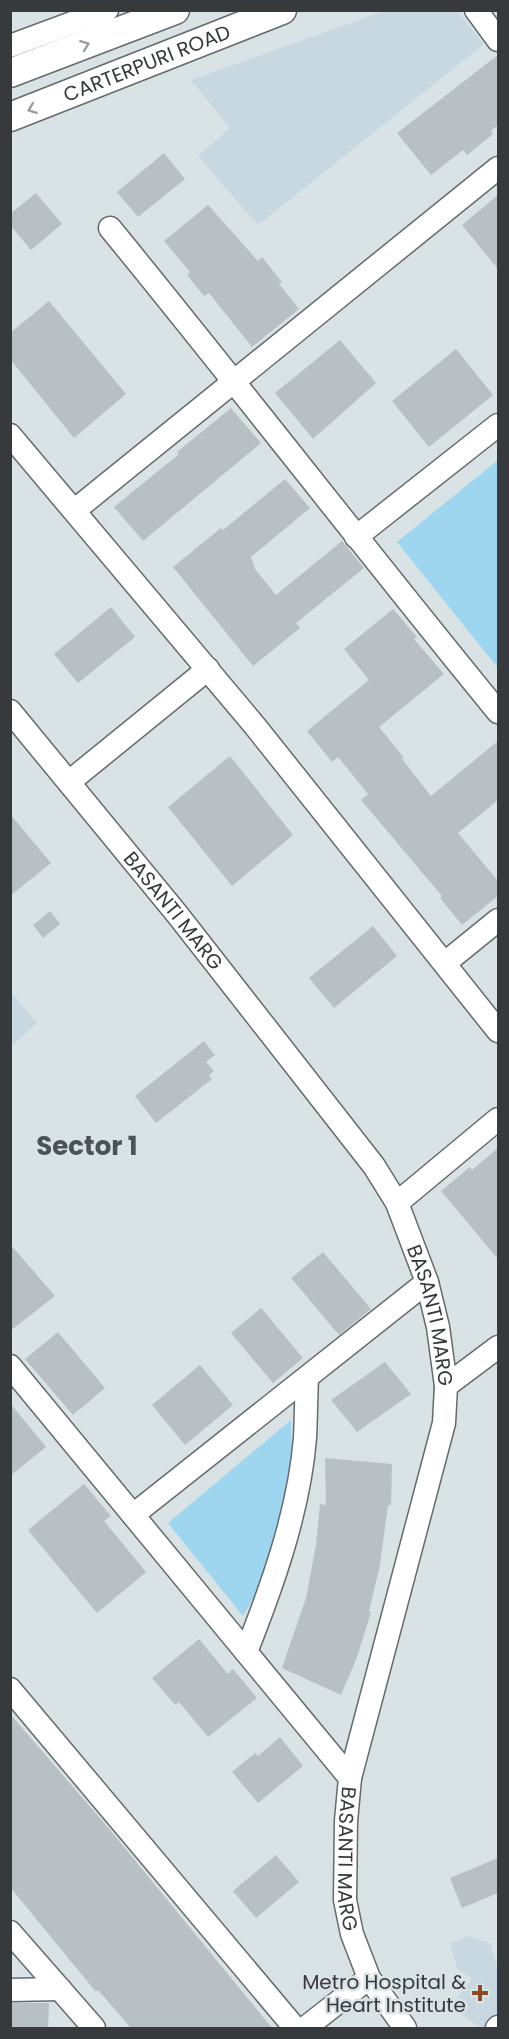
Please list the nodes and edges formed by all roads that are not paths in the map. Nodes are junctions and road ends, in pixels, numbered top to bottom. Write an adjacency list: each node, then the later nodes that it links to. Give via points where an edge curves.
1 (107, 10): 6 (street)
2 (175, 10): 7 (main road, CARTERPURI ROAD, one-way to 2)
3 (282, 10): 8 (main road, CARTERPURI ROAD, one-way to 8)
4 (476, 10): 5 (street)
5 (498, 40)
6 (10, 46)
7 (10, 73)
8 (10, 117)
9 (498, 168): 11 (street)
10 (110, 228): 11 (street)
11 (235, 381): 14 (street); 15 (street)
12 (498, 425): 15 (street)
13 (10, 435): 14 (street)
14 (75, 510): 16 (street)
15 (356, 537): 18 (street)
16 (208, 669): 19 (street); 21 (street)
17 (10, 711): 19 (street, BASANTI MARG)
18 (498, 712)
19 (69, 782): 24 (street, BASANTI MARG, via 374,1166)
20 (498, 920): 21 (street)
21 (445, 963): 22 (street)
22 (498, 1031)
23 (498, 1119): 24 (street)
24 (397, 1203): 25 (street, BASANTI MARG)
25 (427, 1282): 28 (street); 29 (street, BASANTI MARG)
26 (498, 1347): 29 (street)
27 (10, 1366): 30 (street)
28 (307, 1378): 30 (street); 31 (street, via 305,1439 294,1504 269,1594)
29 (446, 1386): 33 (street, BASANTI MARG, via 444,1423)
30 (133, 1515): 31 (street)
31 (246, 1652): 33 (street)
32 (10, 1689): 39 (street)
33 (350, 1778): 35 (street, BASANTI MARG, via 345,1900 352,1934)
34 (10, 1932): 36 (street)
35 (369, 1978): 40 (street); 41 (street, BASANTI MARG)
36 (60, 1989): 37 (street); 38 (street)
37 (10, 1990)
38 (94, 2028)
39 (295, 2028)
40 (305, 2028)
41 (405, 2028)

